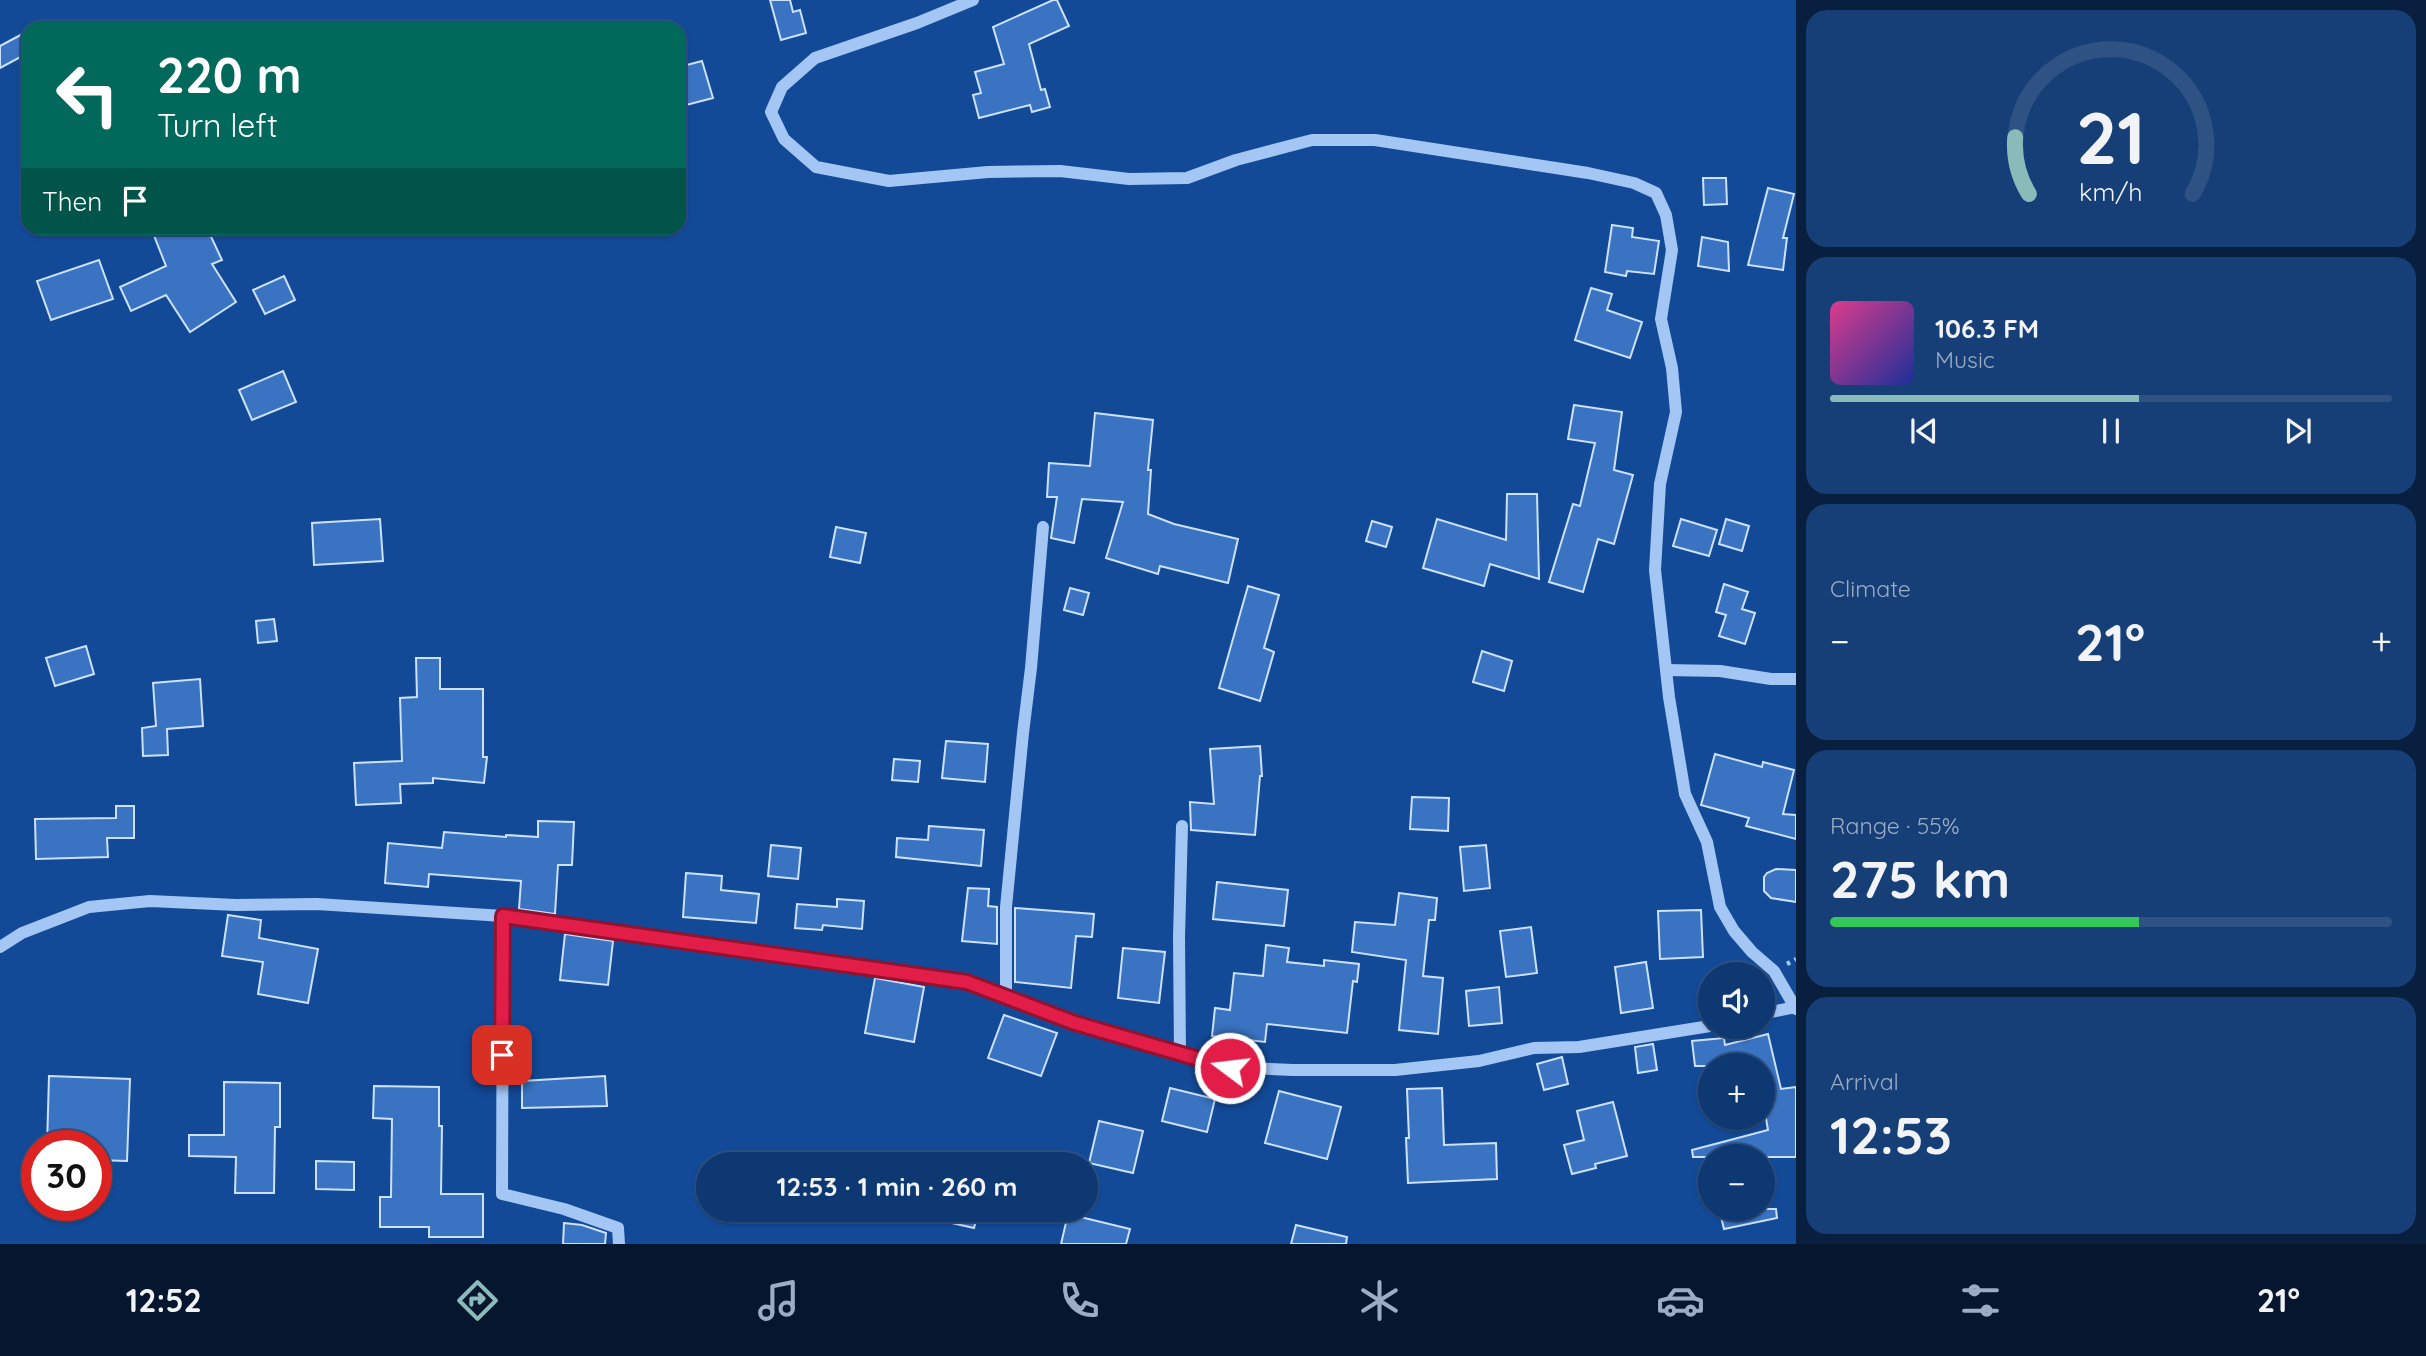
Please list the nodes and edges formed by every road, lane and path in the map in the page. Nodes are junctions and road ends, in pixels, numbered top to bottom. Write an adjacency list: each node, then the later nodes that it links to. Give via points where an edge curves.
1 (973, 0): 3 (street, via 815,58 782,87 771,112 784,139 816,167 890,181 988,172 1186,178 1311,141 1375,140 1588,173 1634,183 1656,194 1666,215 1672,250 1661,319 1676,412 1660,484 1655,570)
2 (1043, 527): 8 (street, via 1006,906)
3 (1666, 670): 4 (street); 9 (street, via 1685,794 1707,842 1720,907 1734,931 1774,971)
4 (1796, 679)
5 (1182, 825): 12 (street)
6 (503, 916): 7 (street, via 317,904 150,901 89,907 22,933); 8 (street, via 967,982); 13 (street, via 502,1194 618,1228)
7 (0, 947)
8 (1006, 996): 12 (street, via 1075,1023)
9 (1796, 1008): 10 (street)
10 (1775, 1012)
11 (1698, 1028): 12 (street, via 1395,1070 1230,1068)
12 (1180, 1054)
13 (619, 1244)

